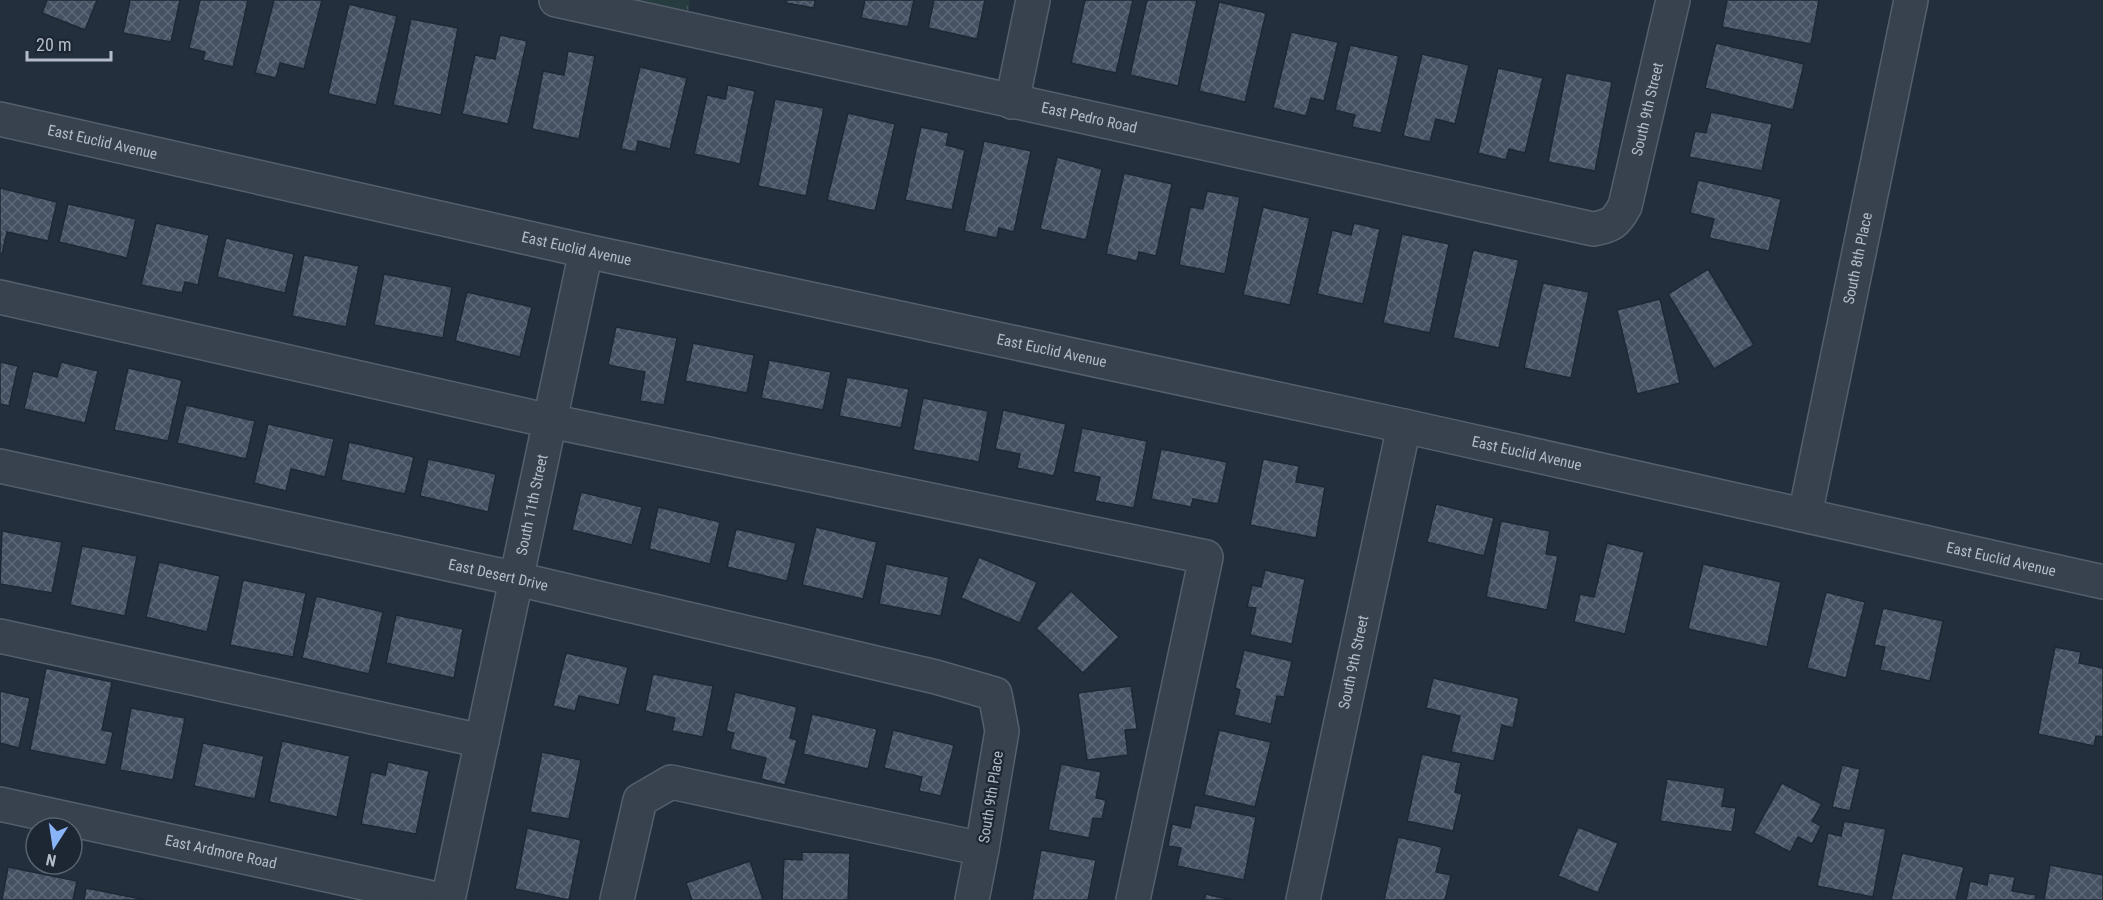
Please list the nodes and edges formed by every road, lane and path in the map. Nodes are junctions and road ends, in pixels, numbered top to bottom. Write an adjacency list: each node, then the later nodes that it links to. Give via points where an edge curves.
1 (556, 0): 5 (street, East Pedro Road)
2 (1033, 0): 5 (street)
3 (1673, 0): 7 (street, South 9th Street, via 1625,206)
4 (1911, 0): 13 (street, South 8th Place)
5 (1012, 102): 7 (street, East Pedro Road, via 1593,229 1608,227)
6 (0, 119): 8 (street, East Euclid Avenue)
7 (1619, 217)
8 (586, 251): 10 (street, South 11th Street); 11 (street, East Euclid Avenue)
9 (0, 297): 10 (street)
10 (550, 421): 14 (street, South 11th Street); 25 (street, via 1206,557)
11 (1404, 426): 13 (street, East Euclid Avenue); 26 (street, South 9th Street)
12 (0, 466): 14 (street, East Desert Drive)
13 (1805, 515): 15 (street, East Euclid Avenue)
14 (517, 579): 17 (street, East Desert Drive); 18 (street, South 11th Street)
15 (2103, 582)
16 (0, 636): 18 (street)
17 (995, 694): 20 (street, South 9th Place, via 1002,731)
18 (482, 741): 22 (street, South 11th Street)
19 (0, 804): 21 (street, East Ardmore Road)
20 (982, 849): 23 (street, via 671,782 640,800); 24 (street, South 9th Place)
21 (442, 900)
22 (448, 900)
23 (617, 900)
24 (972, 900)
25 (1133, 900)
26 (1303, 900)

